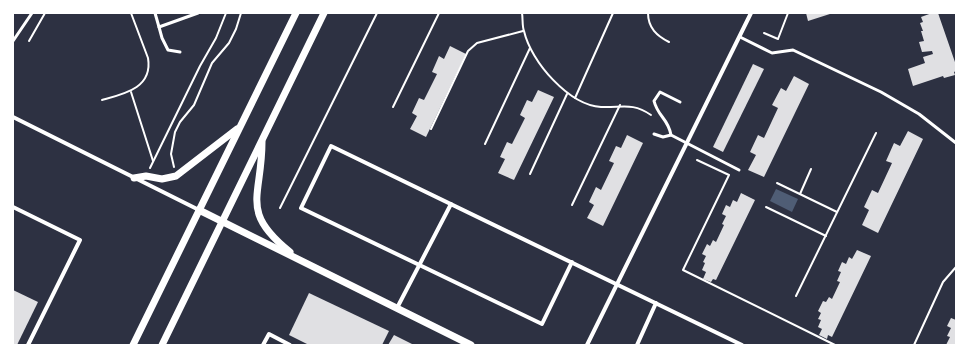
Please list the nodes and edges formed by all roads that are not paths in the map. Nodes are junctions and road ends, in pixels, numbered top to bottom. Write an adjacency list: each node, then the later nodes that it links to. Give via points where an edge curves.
1 (32, 13): 9 (lane)
2 (155, 13): 7 (lane)
3 (198, 13): 7 (lane)
4 (296, 13): 13 (street)
5 (324, 13): 16 (street)
6 (751, 13): 8 (street)
7 (159, 27): 10 (lane, via 168,50)
8 (740, 37): 17 (lane, via 772,53 793,50 874,89 919,114); 18 (street)
9 (13, 41)
10 (180, 52)
11 (680, 102): 15 (lane, via 660,92 654,101 657,112 669,125)
12 (13, 117): 20 (street)
13 (239, 128): 20 (street, via 176,176 162,179 146,176); 23 (street)
14 (654, 134): 15 (lane, via 663,137)
15 (671, 135): 18 (lane)
16 (262, 139): 24 (street); 25 (street, via 256,211 273,238)
17 (956, 143)
18 (686, 144): 19 (lane); 28 (street)
19 (740, 170)
20 (134, 178): 23 (street)
21 (451, 204): 26 (street); 27 (street); 27 (street, via 331,146 301,208)
22 (13, 208): 31 (street, via 80,240)
23 (199, 210): 24 (street); 32 (street)
24 (223, 222): 25 (street); 33 (street)
25 (301, 261): 30 (street)
26 (572, 262): 27 (street, via 542,324); 28 (street)
27 (419, 265): 30 (street)
28 (617, 284): 29 (street); 37 (street)
29 (656, 303): 38 (street); 39 (street)
30 (397, 308): 36 (street)
31 (28, 345)
32 (133, 345)
33 (162, 345)
34 (263, 345): 35 (street, via 269,334)
35 (290, 345)
36 (471, 345)
37 (587, 345)
38 (637, 345)
39 (742, 345)

